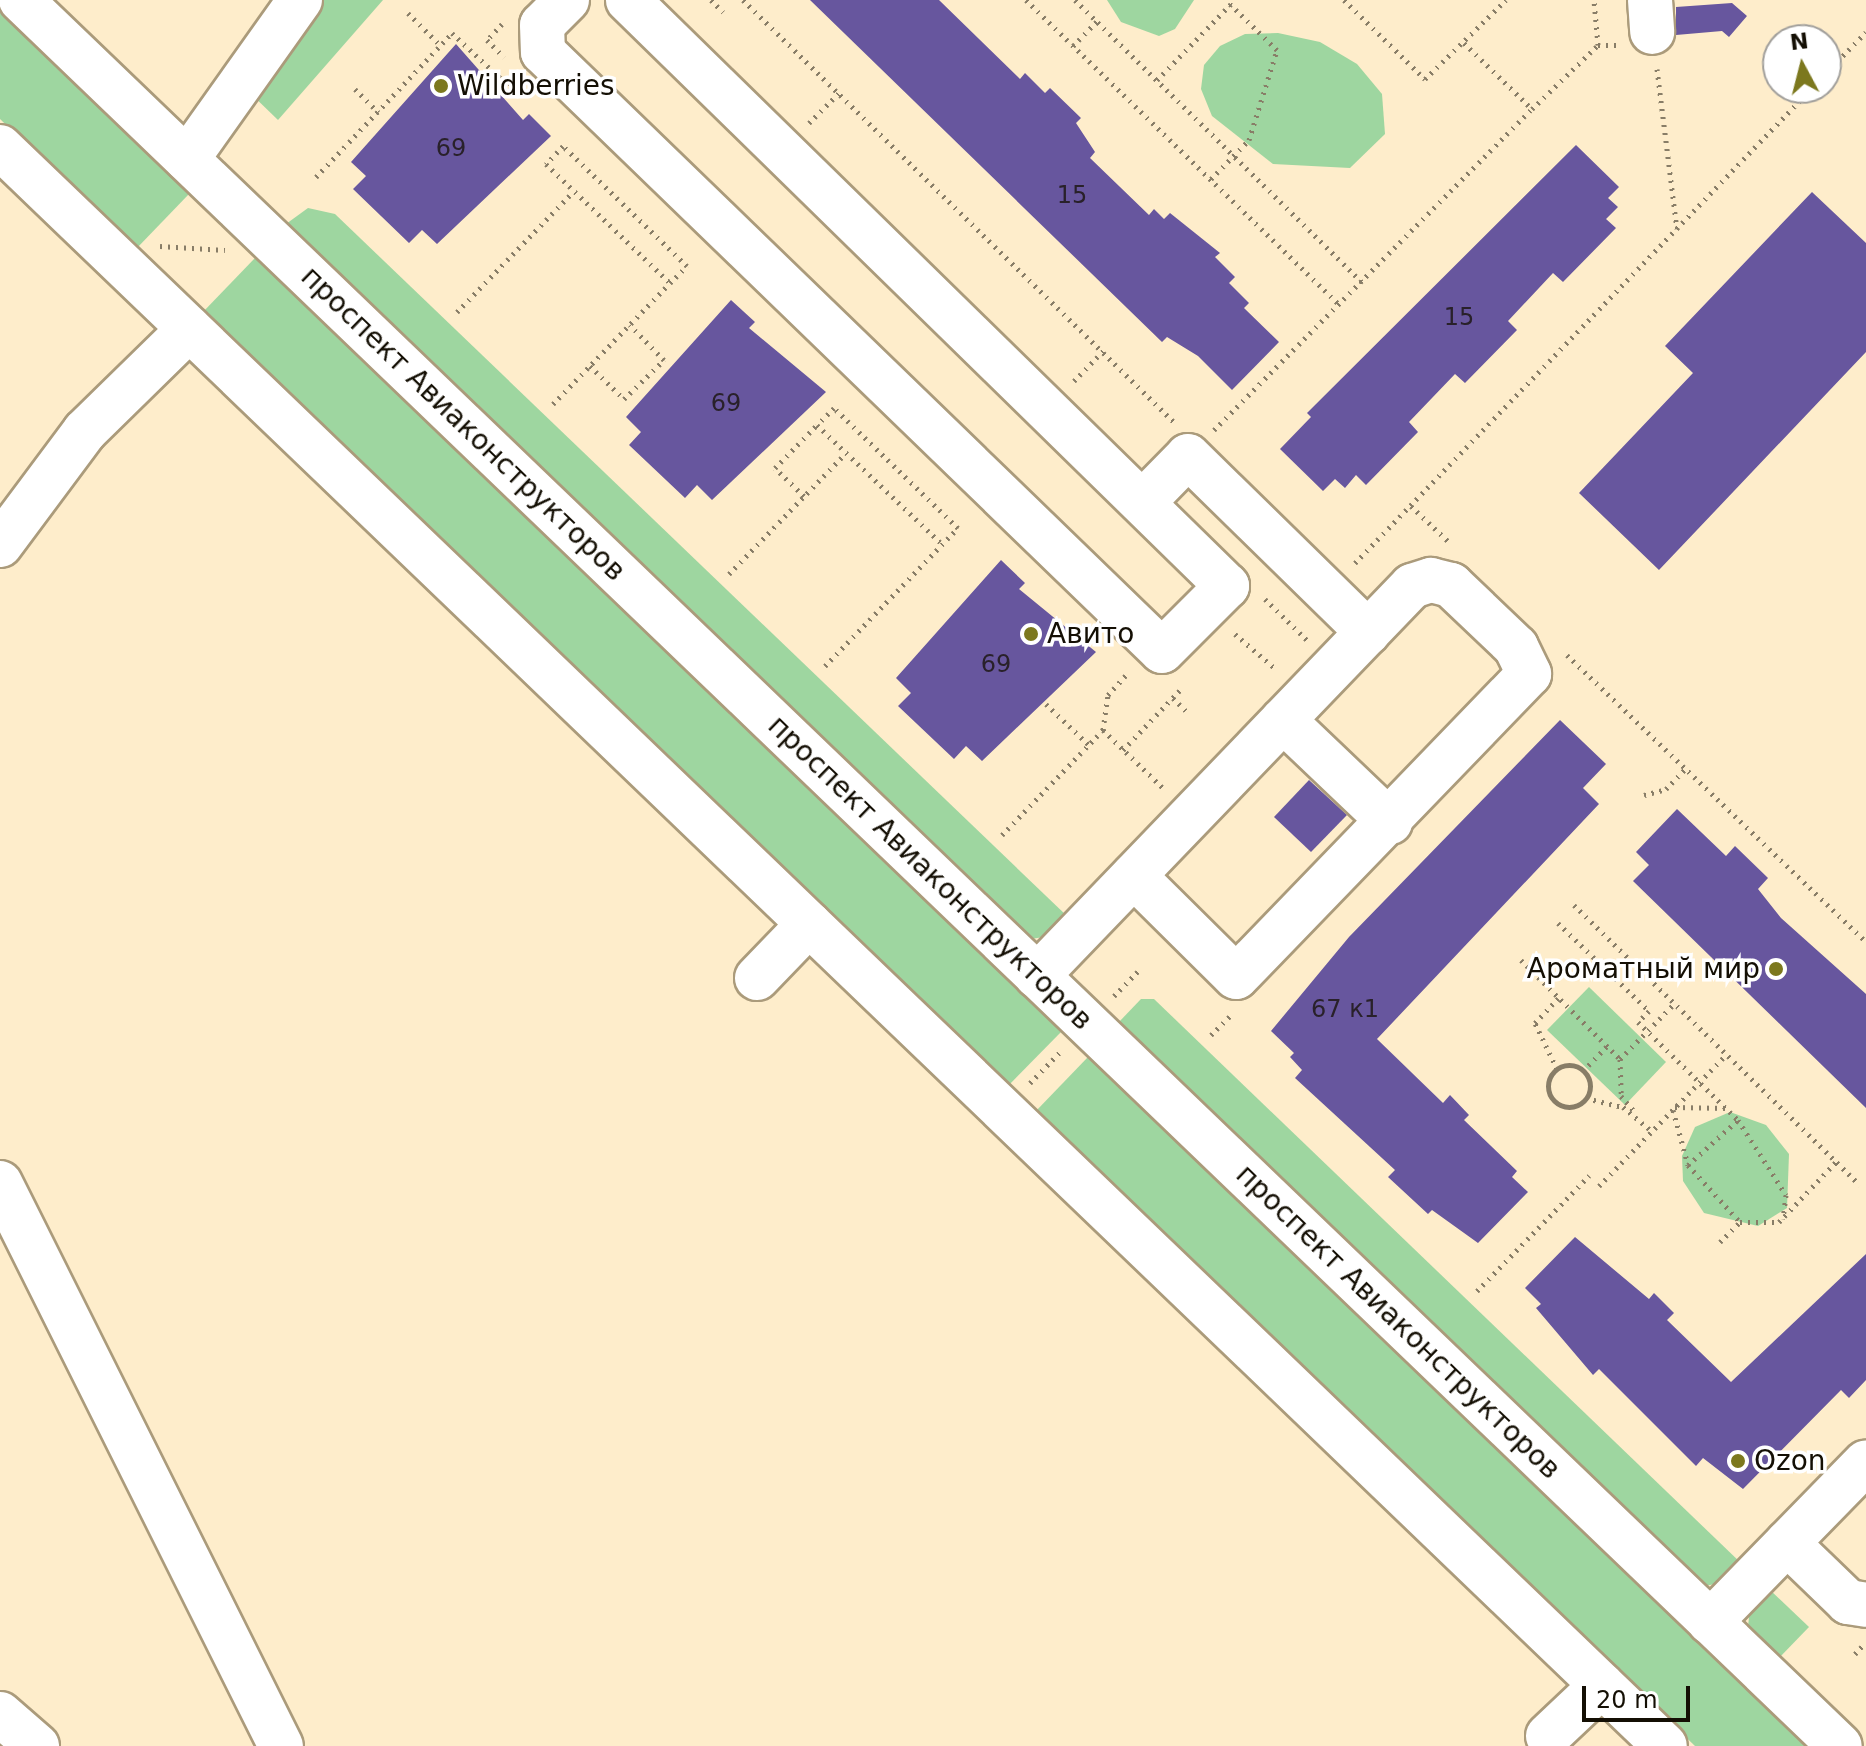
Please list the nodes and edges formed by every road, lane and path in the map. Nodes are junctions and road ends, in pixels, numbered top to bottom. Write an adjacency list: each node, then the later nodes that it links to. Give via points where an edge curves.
1 (21, 0): 30 (street, проспект Авиаконструкторов)
2 (300, 0): 30 (street)
3 (567, 0): 50 (street, via 542,25 543,52 1162,651 1227,586)
4 (628, 0): 50 (street)
5 (711, 0): 13 (path)
6 (743, 0): 47 (path)
7 (1026, 0): 20 (path)
8 (1075, 0): 16 (path)
9 (1344, 0): 18 (path, via 1425,79)
10 (1506, 0): 18 (path)
11 (1594, 0): 26 (path, via 1598,45)
12 (1229, 2): 23 (path); 29 (path, via 1277,50 1249,140)
13 (723, 12)
14 (408, 13): 19 (path)
15 (1651, 16): 34 (path)
16 (1097, 21): 20 (path); 23 (path)
17 (1866, 32): 21 (path)
18 (1464, 43): 26 (path)
19 (440, 45): 22 (path, via 452,33 508,85); 27 (path)
20 (1073, 46): 32 (path)
21 (1842, 57)
22 (520, 73)
23 (1157, 80): 29 (path)
24 (355, 89): 27 (path)
25 (1797, 104): 34 (path)
26 (1532, 109): 38 (path)
27 (378, 112): 31 (path)
28 (0, 147): 42 (street)
29 (1234, 155): 32 (path); 38 (path)
30 (187, 159): 85 (street, проспект Авиаконструкторов)
31 (316, 177)
32 (1211, 179): 39 (path)
33 (574, 191): 37 (path); 37 (path, via 546,164 563,146 687,266); 40 (path)
34 (1677, 229): 51 (path)
35 (230, 245): 36 (path, via 224,252 161,246)
36 (155, 252)
37 (670, 283): 41 (path)
38 (1363, 283): 39 (path)
39 (1341, 306): 45 (path)
40 (457, 312)
41 (630, 325): 43 (path); 43 (path, via 664,360 624,399)
42 (189, 329): 53 (street, via 85,431); 81 (street)
43 (590, 366): 44 (path)
44 (553, 404)
45 (1222, 422)
46 (817, 425): 48 (path); 49 (path, via 775,468); 52 (path, via 834,408 958,528)
47 (1183, 430)
48 (846, 453): 49 (path); 52 (path)
49 (804, 496): 55 (path)
50 (1143, 502): 56 (street, via 1188,456)
51 (1411, 506): 54 (path); 56 (path)
52 (942, 544): 62 (path)
53 (0, 545)
54 (1462, 555)
55 (729, 574)
56 (1328, 592): 58 (street)
57 (1278, 612): 60 (path)
58 (1368, 632): 69 (street); 76 (street, via 1412,586 1431,580 1451,585 1516,647 1529,674)
59 (1226, 643): 63 (path, via 1237,632)
60 (1310, 643)
61 (1561, 650): 73 (path)
62 (825, 666)
63 (1281, 674)
64 (1194, 676): 66 (path)
65 (1123, 678): 70 (path, via 1108,695)
66 (1173, 698): 68 (path); 72 (path)
67 (1046, 704): 71 (path)
68 (1188, 713)
69 (1283, 720): 76 (street); 78 (street)
70 (1103, 730): 71 (path); 72 (path)
71 (1089, 745): 77 (path)
72 (1123, 750): 74 (path)
73 (1685, 769): 75 (path, via 1666,789); 82 (path)
74 (1167, 792)
75 (1644, 795)
76 (1390, 822): 78 (street, via 1236,977)
77 (1002, 835)
78 (1134, 876): 85 (street)
79 (1574, 905): 88 (path)
80 (1558, 923): 90 (path, via 1649,1011 1638,1022)
81 (809, 924): 86 (street); 121 (street)
82 (1866, 942)
83 (1521, 960): 87 (path)
84 (1141, 968): 89 (path)
85 (1037, 976): 118 (street, проспект Авиаконструкторов)
86 (757, 978)
87 (1558, 998): 92 (path); 95 (path, via 1535,1023)
88 (1674, 1004): 90 (path); 93 (path)
89 (1102, 1009)
90 (1647, 1032): 94 (path); 97 (path)
91 (1074, 1038): 98 (path)
92 (1607, 1046): 94 (path); 96 (path)
93 (1726, 1055): 97 (path); 105 (path)
94 (1620, 1059): 102 (path, via 1621,1096)
95 (1557, 1069): 96 (path); 99 (path, via 1547,1084 1554,1101 1571,1107)
96 (1583, 1071): 99 (path)
97 (1699, 1082): 100 (path); 101 (path)
98 (1018, 1096)
99 (1586, 1098): 102 (path)
100 (1674, 1108): 101 (path); 104 (path); 106 (path)
101 (1726, 1108): 103 (path)
102 (1639, 1118): 104 (path)
103 (1738, 1120): 106 (path); 111 (path, via 1786,1195)
104 (1652, 1131): 110 (path)
105 (1836, 1162): 109 (path); 111 (path)
106 (1688, 1165): 112 (path)
107 (1589, 1176): 114 (path)
108 (0, 1183): 125 (street)
109 (1860, 1185)
110 (1599, 1186)
111 (1783, 1219): 112 (path)
112 (1740, 1222): 113 (path)
113 (1720, 1242)
114 (1477, 1291)
115 (1866, 1462): 116 (street)
116 (1787, 1543): 117 (street, via 1848,1602); 118 (street)
117 (1866, 1605)
118 (1710, 1622): 127 (street, проспект Авиаконструкторов)
119 (1866, 1643): 120 (path)
120 (1855, 1654)
121 (1602, 1685): 123 (street); 126 (street)
122 (0, 1714): 124 (street)
123 (1548, 1736)
124 (37, 1746)
125 (281, 1746)
126 (1665, 1746)
127 (1840, 1746)

